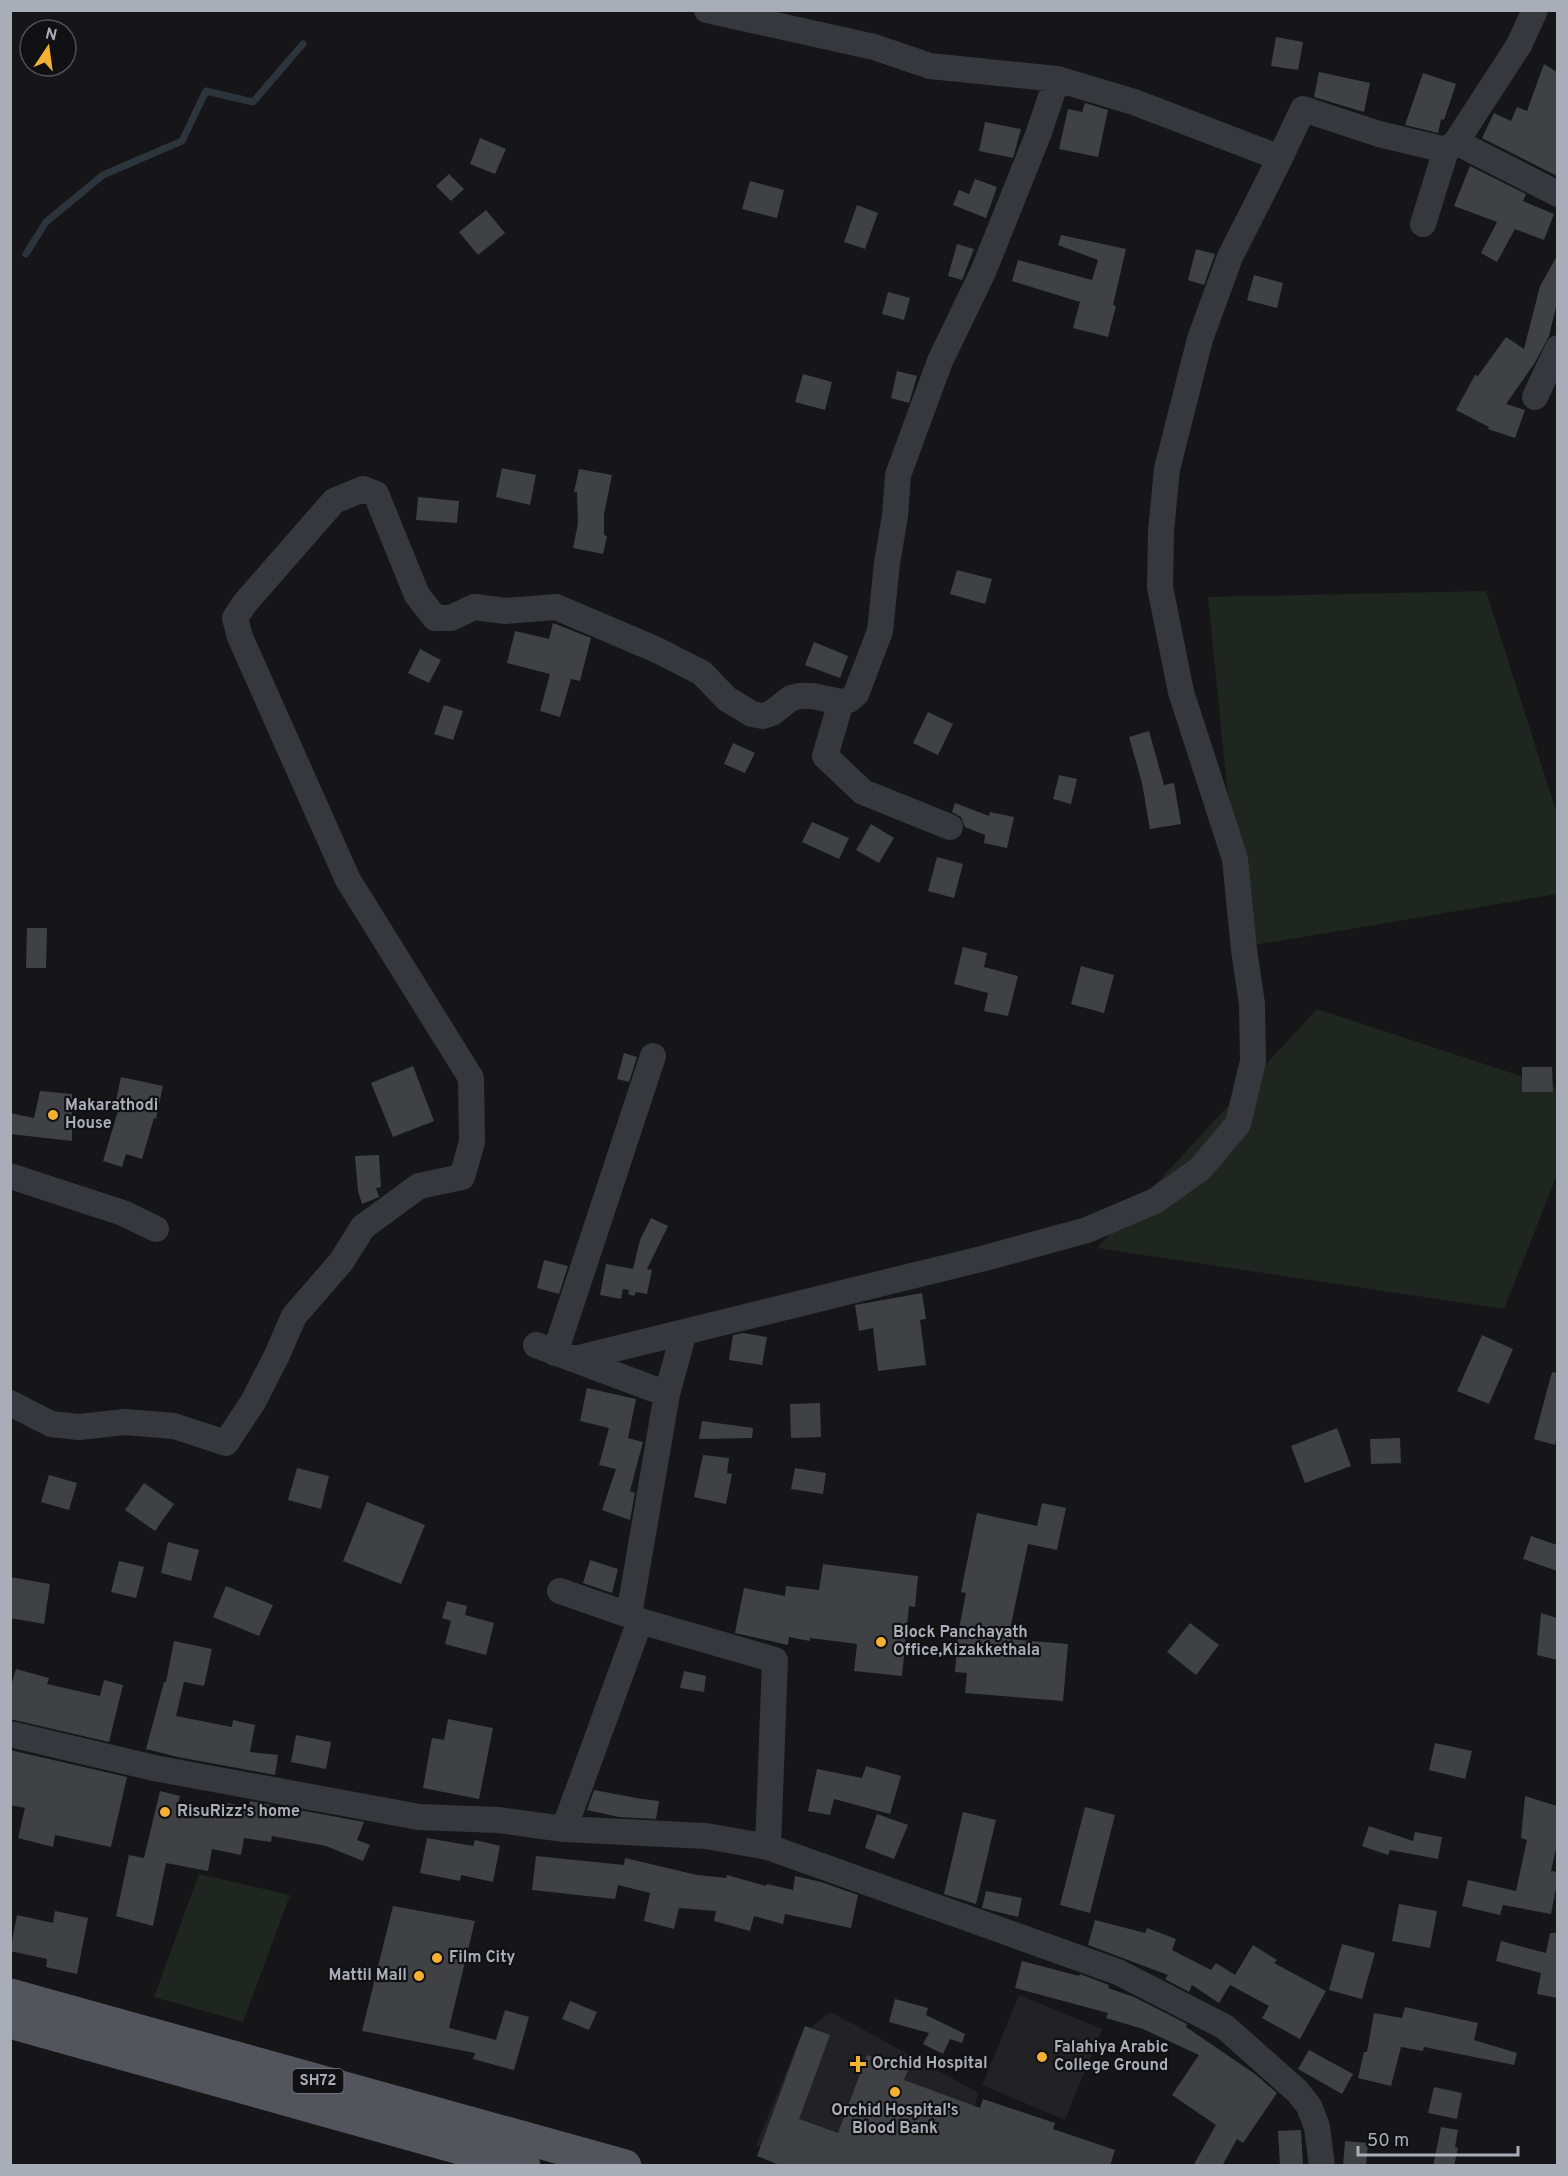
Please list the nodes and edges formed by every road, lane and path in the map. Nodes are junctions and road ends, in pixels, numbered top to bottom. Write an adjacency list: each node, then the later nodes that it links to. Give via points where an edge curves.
1 (707, 10): 3 (street, via 874,47 930,66)
2 (1535, 10): 4 (street, via 1519,45)
3 (1057, 79): 5 (street, via 1134,102); 10 (street, via 983,272 939,361 898,475 880,631 856,694)
4 (1451, 146): 5 (street, via 1379,134 1304,109); 6 (street); 7 (street)
5 (1280, 158): 15 (street, via 1230,257 1200,339 1167,469 1161,531 1160,587 1181,692 1235,859 1252,1004 1253,1061 1238,1124 1200,1169 1164,1195 1087,1230)
6 (1557, 194)
7 (1423, 224)
8 (1557, 348): 9 (street)
9 (1535, 397)
10 (841, 702): 11 (street, via 825,756 863,792); 18 (street, via 800,696 763,716 752,714 727,699 702,673 556,607 506,611 474,607 451,618 435,618 417,595 376,494 363,489 334,501 235,618 240,638 348,880 471,1078 472,1142 462,1177 419,1186 363,1227 341,1262 294,1316 253,1402 226,1443 174,1426 125,1422 79,1427 51,1424)
11 (950, 827)
12 (653, 1056): 16 (street)
13 (10, 1176): 14 (street, via 123,1213)
14 (156, 1229)
15 (684, 1332): 16 (street); 17 (street)
16 (555, 1352): 17 (street)
17 (668, 1394): 20 (street)
18 (10, 1403)
19 (560, 1591): 20 (street)
20 (634, 1618): 22 (street); 23 (street, via 775,1660)
21 (10, 1734): 22 (street, via 154,1768 419,1816 498,1820)
22 (564, 1829): 23 (street, via 706,1836)
23 (768, 1846): 28 (street, via 1118,1972 1225,2027 1309,2106 1317,2127)
24 (10, 1995): 27 (main road, SH72)
25 (10, 2022): 26 (main road, SH72)
26 (524, 2166)
27 (625, 2166)
28 (1322, 2166)

